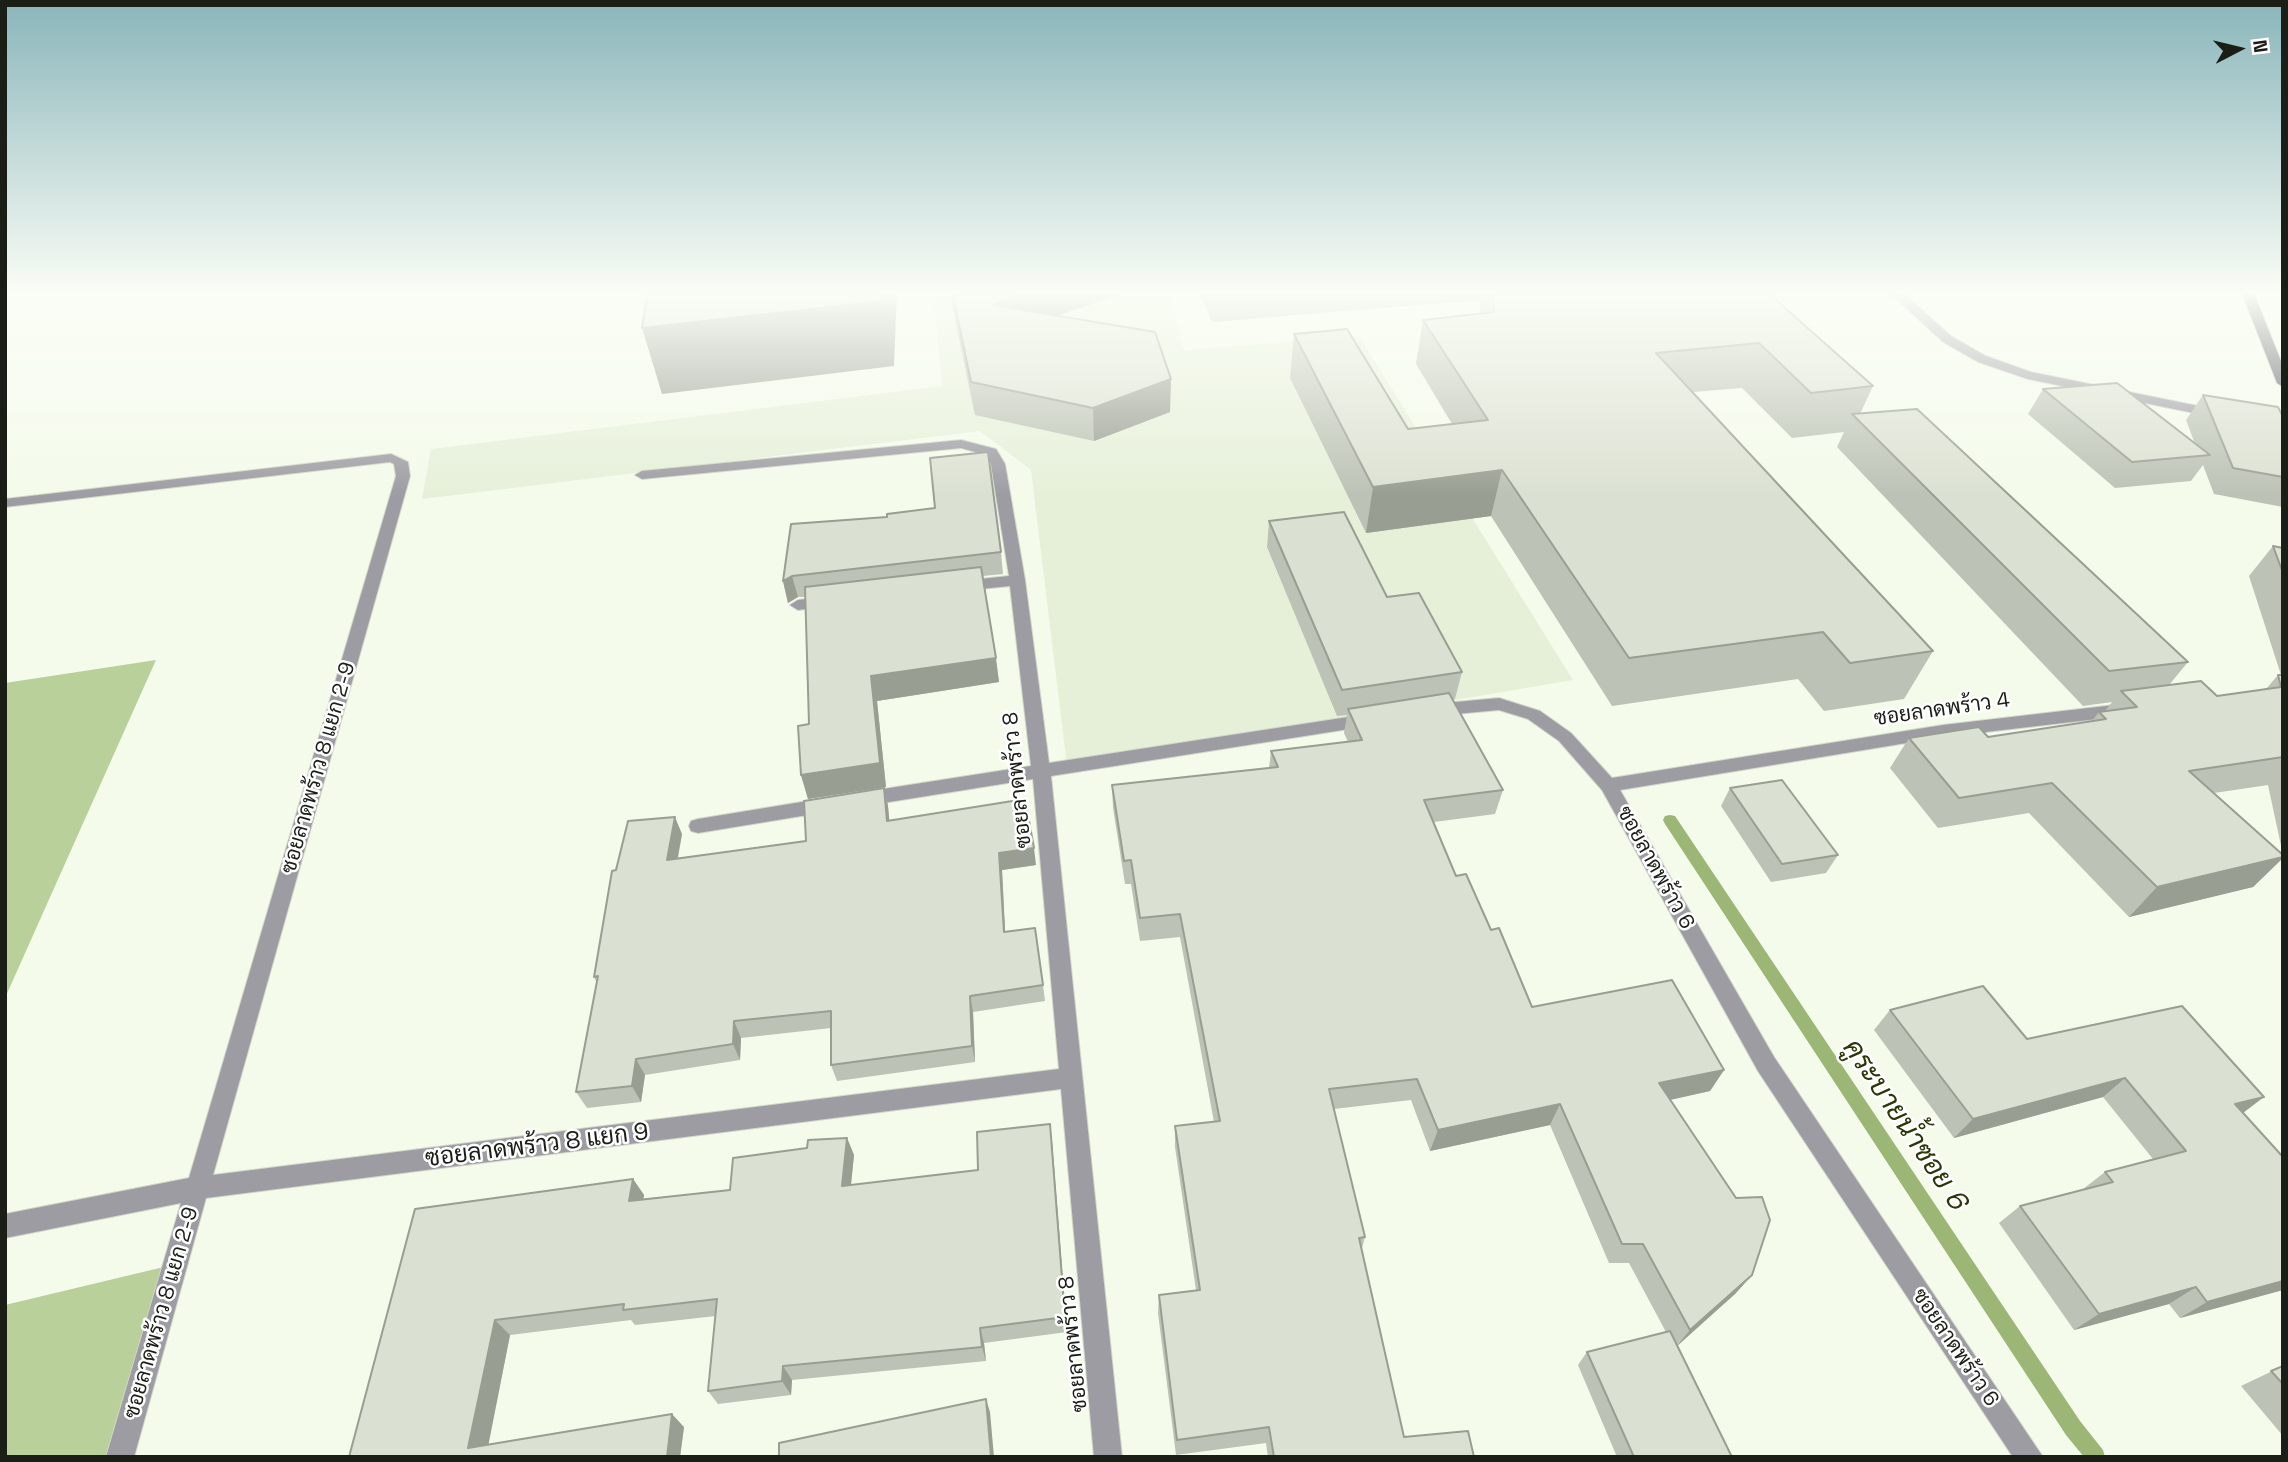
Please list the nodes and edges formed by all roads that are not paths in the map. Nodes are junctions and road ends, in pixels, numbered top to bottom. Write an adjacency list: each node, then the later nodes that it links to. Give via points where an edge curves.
1 (1983, 359): 4 (street, via 2028,375)
2 (2274, 359): 3 (main road)
3 (2283, 383)
4 (2235, 417)
5 (642, 475): 7 (street, ซอยลาดพร้าว 8, via 975,446 991,452 998,464)
6 (5, 503): 18 (street, ซอยลาดพร้าว 8 แยก 2-9, via 289,468 391,458 401,462 403,476)
7 (1017, 580): 8 (street); 14 (street, ซอยลาดพร้าว 8)
8 (948, 588)
9 (839, 600): 10 (street)
10 (798, 605)
11 (2147, 707): 15 (street, ซอยลาดพร้าว 4, via 1943,732)
12 (1411, 713): 15 (street, ซอยลาดพร้าว 6, via 1499,704 1534,715 1565,737)
13 (1383, 718): 14 (street)
14 (1041, 771): 16 (street); 17 (street, ซอยลาดพร้าว 8)
15 (1608, 785): 22 (street, ซอยลาดพร้าว 6, via 1766,1064)
16 (698, 826)
17 (1071, 1078): 18 (street, ซอยลาดพร้าว 8 แยก 9); 21 (street, ซอยลาดพร้าว 8)
18 (198, 1188): 19 (street, ซอยลาดพร้าว 8 แยก 9); 20 (street, ซอยลาดพร้าว 8 แยก 2-9)
19 (5, 1226)
20 (120, 1457)
21 (1108, 1457)
22 (2029, 1457)

